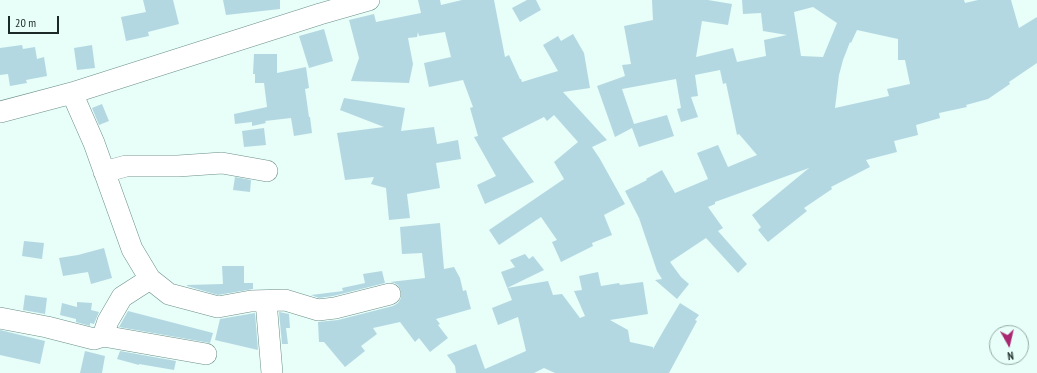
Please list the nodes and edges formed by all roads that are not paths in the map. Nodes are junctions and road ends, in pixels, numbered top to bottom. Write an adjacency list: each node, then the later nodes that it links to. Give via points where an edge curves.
1 (369, 0): 2 (street)
2 (72, 93): 3 (street); 5 (street)
3 (0, 112)
4 (266, 171): 5 (street, via 222,163 126,166)
5 (104, 172): 6 (street, via 132,249)
6 (150, 279): 8 (street, via 168,294 218,307); 10 (street, via 122,297 108,321)
7 (390, 294): 8 (street, via 318,310 285,300)
8 (266, 301): 12 (street)
9 (0, 318): 10 (street, via 94,339)
10 (103, 336): 11 (street)
11 (206, 354)
12 (272, 373)

